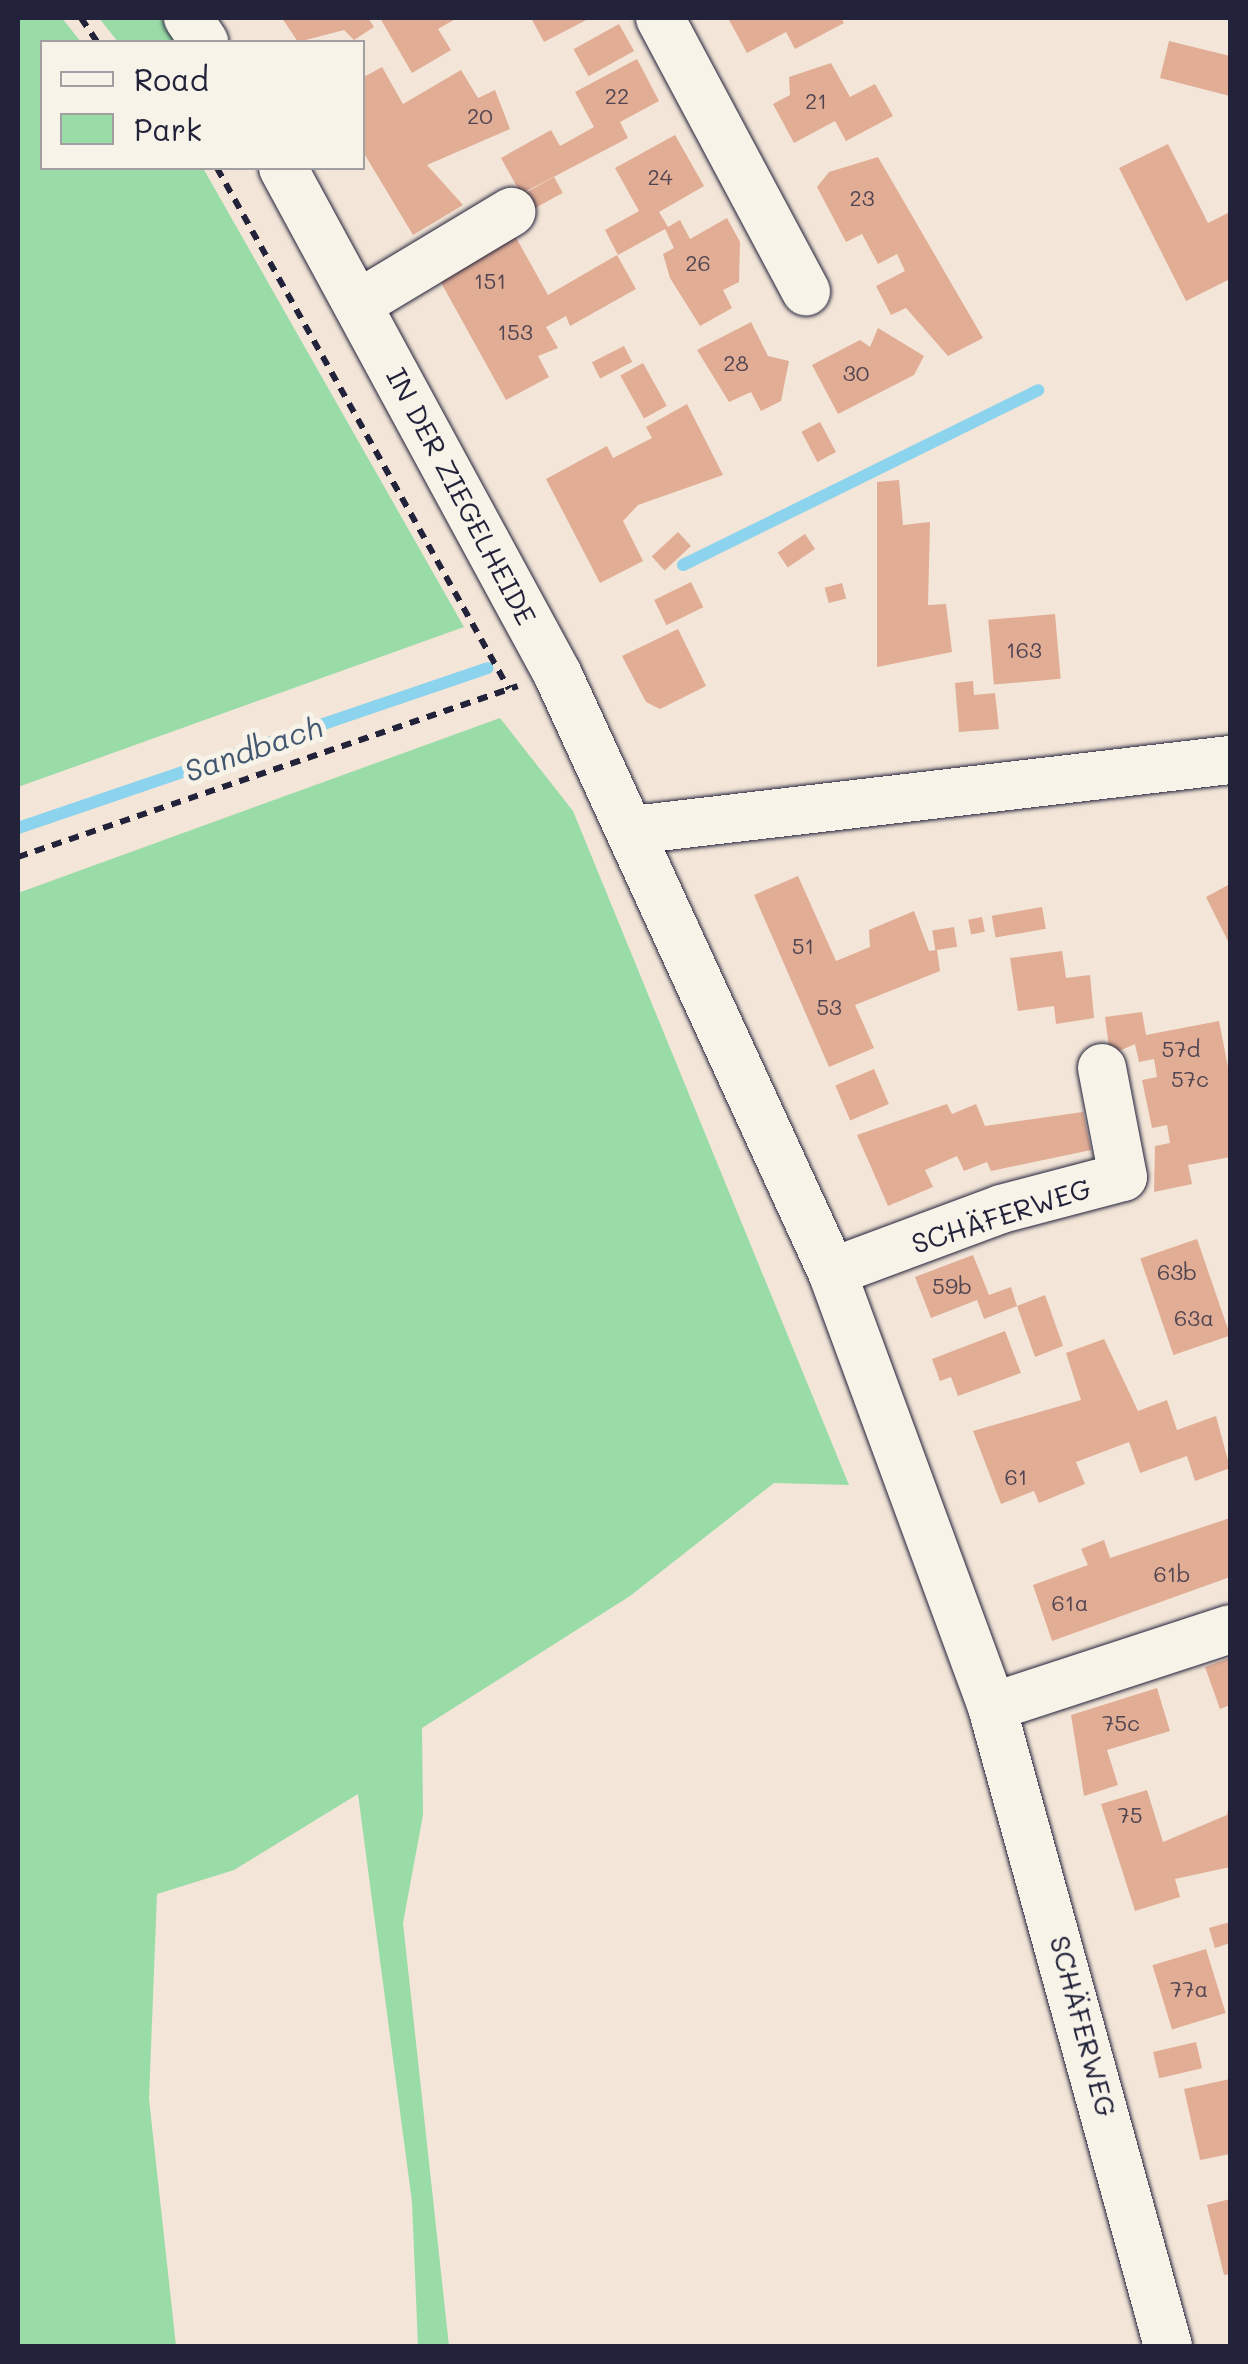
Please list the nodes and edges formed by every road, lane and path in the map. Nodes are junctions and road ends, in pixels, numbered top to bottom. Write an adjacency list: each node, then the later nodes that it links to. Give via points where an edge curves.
1 (81, 18): 4 (path)
2 (188, 18): 5 (street)
3 (660, 18): 9 (street)
4 (96, 40)
5 (203, 40)
6 (218, 170): 13 (path, via 509,689)
7 (284, 170): 10 (street, IN DER ZIEGELHEIDE)
8 (511, 212): 10 (street)
9 (806, 292)
10 (358, 304): 12 (street, IN DER ZIEGELHEIDE)
11 (1230, 760): 12 (street)
12 (633, 830): 14 (street, IN DER ZIEGELHEIDE)
13 (18, 857)
14 (673, 909): 16 (street, SCHÄFERWEG)
15 (1102, 1068): 16 (street, SCHÄFERWEG, via 1123,1178 1002,1209)
16 (832, 1272): 18 (street, SCHÄFERWEG)
17 (1230, 1629): 18 (street)
18 (992, 1706): 19 (street, SCHÄFERWEG)
19 (1168, 2346)

